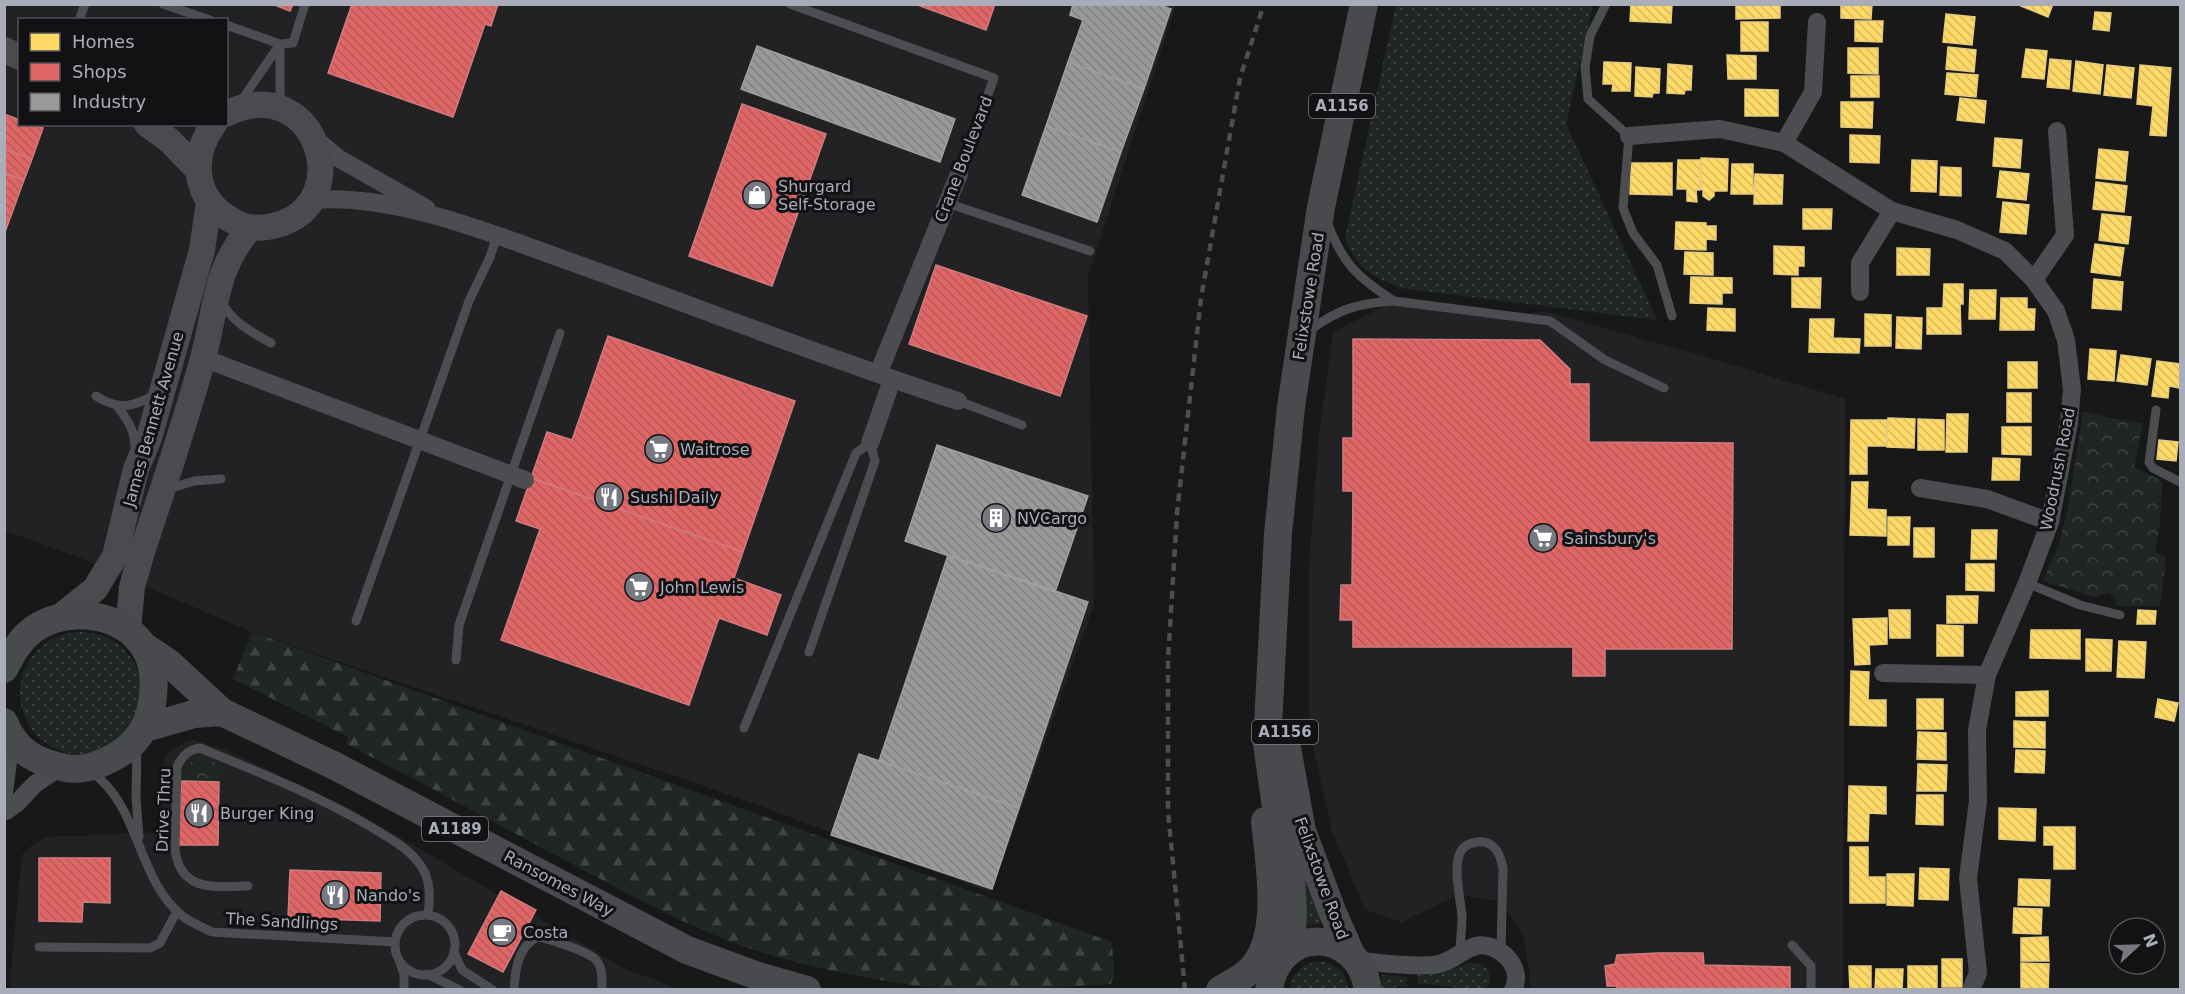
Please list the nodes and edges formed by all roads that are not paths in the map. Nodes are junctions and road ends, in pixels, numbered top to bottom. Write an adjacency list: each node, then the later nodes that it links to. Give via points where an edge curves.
1 (163, 4): 6 (lane)
2 (305, 4): 10 (lane, via 293,43)
3 (790, 4): 23 (lane, Crane Boulevard, via 994,78)
4 (1364, 4): 27 (main road, Felixstowe Road / A1156)
5 (1606, 4): 19 (lane, via 1590,36 1585,67 1588,99)
6 (184, 7): 7 (lane)
7 (206, 18)
8 (1817, 22): 21 (street, via 1813,92)
9 (228, 26): 10 (lane)
10 (280, 44): 13 (lane); 14 (lane)
11 (4, 50): 12 (street)
12 (18, 56)
13 (283, 109): 15 (street, via 268,104 246,105); 20 (street, via 302,122)
14 (228, 112)
15 (228, 114)
16 (150, 126): 22 (street)
17 (216, 126): 22 (street, via 205,137)
18 (2057, 131): 33 (street, via 2066,235)
19 (1629, 135): 21 (street, Woodrush Road, via 1720,129); 37 (lane, via 1623,208 1633,233 1657,265)
20 (314, 138): 24 (street, via 321,158 320,180); 29 (street, via 338,158)
21 (1784, 143): 28 (street, Woodrush Road)
22 (198, 170): 25 (street)
23 (959, 174): 26 (street, Crane Boulevard)
24 (312, 200): 29 (street, via 377,202); 30 (street, via 286,222)
25 (209, 202): 30 (street, via 235,223); 44 (street, James Bennett Avenue, via 202,250)
26 (947, 203): 32 (lane); 42 (street, Crane Boulevard)
27 (1321, 207): 36 (lane, via 1339,249 1355,273); 39 (main road, Felixstowe Road / A1156)
28 (1892, 211): 33 (street, Woodrush Road, via 1957,230 2005,251); 35 (street, via 1860,263)
29 (449, 221): 31 (street)
30 (251, 227): 34 (street, James Bennett Avenue, via 228,258)
31 (496, 236): 42 (street); 50 (lane)
32 (1090, 251)
33 (2034, 280): 58 (street, Woodrush Road, via 2056,311 2066,340 2072,389)
34 (217, 290): 40 (lane, via 234,320); 41 (street, James Bennett Avenue)
35 (1860, 292)
36 (1394, 301): 39 (lane, via 1348,307); 43 (lane, via 1550,321 1605,360)
37 (1672, 316)
38 (560, 333): 53 (lane)
39 (1301, 336): 60 (main road, Felixstowe Road / A1156)
40 (271, 343)
41 (203, 358): 50 (street); 57 (street, James Bennett Avenue)
42 (885, 377): 46 (street); 51 (street, Crane Boulevard)
43 (1664, 388)
44 (161, 392): 47 (lane, via 139,403); 52 (street, James Bennett Avenue)
45 (96, 396): 47 (lane)
46 (958, 401): 49 (lane)
47 (117, 406): 52 (lane, via 135,436)
48 (2156, 410): 55 (lane, via 2149,462 2152,468)
49 (1022, 425)
50 (420, 439): 53 (street); 63 (lane)
51 (870, 443): 67 (lane, via 875,461); 74 (lane, via 856,453)
52 (136, 469): 62 (street, James Bennett Avenue, via 110,564 94,589)
53 (518, 478): 68 (lane, via 459,625)
54 (221, 479): 57 (lane)
55 (2181, 482)
56 (1920, 488): 58 (street, via 1987,499)
57 (162, 490): 65 (street, James Bennett Avenue, via 132,587)
58 (2050, 522): 59 (street, Woodrush Road)
59 (2027, 583): 61 (lane, via 2080,605); 71 (street, Woodrush Road)
60 (1275, 590): 76 (main road, Felixstowe Road / A1156); 91 (main road, Felixstowe Road / A1156, via 1286,745 1296,806 1316,871)
61 (2120, 615)
62 (60, 617): 64 (main road); 65 (main road, Ransomes Way, via 105,618)
63 (356, 621)
64 (34, 629): 66 (main road); 69 (main road, via 15,647)
65 (136, 638): 72 (main road, Ransomes Way / A1189); 75 (main road, via 150,660 155,687 150,715)
66 (4, 639)
67 (809, 652)
68 (456, 660)
69 (4, 669)
70 (1883, 674): 71 (street)
71 (1987, 675): 107 (street, Woodrush Road, via 1977,730 1978,801 1968,878 1978,973)
72 (222, 712): 75 (main road, via 194,714); 102 (main road, Ransomes Way / A1189, via 335,766 687,950)
73 (6, 726): 77 (main road, via 26,754 43,763); 78 (street, via 9,754)
74 (744, 728)
75 (140, 734): 77 (main road, via 115,758); 79 (lane, via 136,798)
76 (1267, 744): 86 (main road, Felixstowe Road / A1156, via 1277,814 1290,863); 103 (main road, via 1265,815 1272,899 1268,932 1254,965)
77 (73, 767): 78 (street, via 35,784 17,803); 79 (lane, via 106,785)
78 (5, 803)
79 (140, 845): 81 (lane, The Sandlings, via 153,879)
80 (248, 886): 82 (lane, Drive Thru, via 208,887 194,882 176,861 177,767 192,749 200,748 254,770 345,812 403,846 422,867 430,896)
81 (177, 911): 83 (lane, The Sandlings, via 212,932); 85 (lane, via 160,943 150,948)
82 (428, 915): 83 (lane, via 410,919 397,933); 88 (lane, via 438,918 452,932)
83 (395, 942): 90 (lane)
84 (1792, 945): 106 (lane, via 1811,966)
85 (39, 947)
86 (1291, 950): 91 (main road, via 1320,941 1336,944); 95 (main road)
87 (1501, 951): 89 (street, via 1475,946); 89 (lane, via 1501,856 1495,847 1476,842 1467,844 1458,862); 105 (street, via 1510,960)
88 (454, 952): 92 (lane); 99 (lane, via 462,970)
89 (1460, 954): 91 (street, via 1435,965)
90 (398, 957): 93 (lane, via 409,970); 96 (lane)
91 (1354, 957): 104 (main road, Felixstowe Road, via 1366,976)
92 (443, 968): 93 (lane); 94 (lane)
93 (426, 974): 94 (lane)
94 (438, 980): 97 (lane); 98 (lane)
95 (1263, 985)
96 (404, 990)
97 (434, 990)
98 (460, 990)
99 (493, 990)
100 (514, 990): 101 (lane, via 521,954 537,936 594,958 601,970)
101 (602, 990)
102 (807, 990)
103 (1220, 990)
104 (1368, 990)
105 (1513, 990)
106 (1811, 990)
107 (1971, 990)

